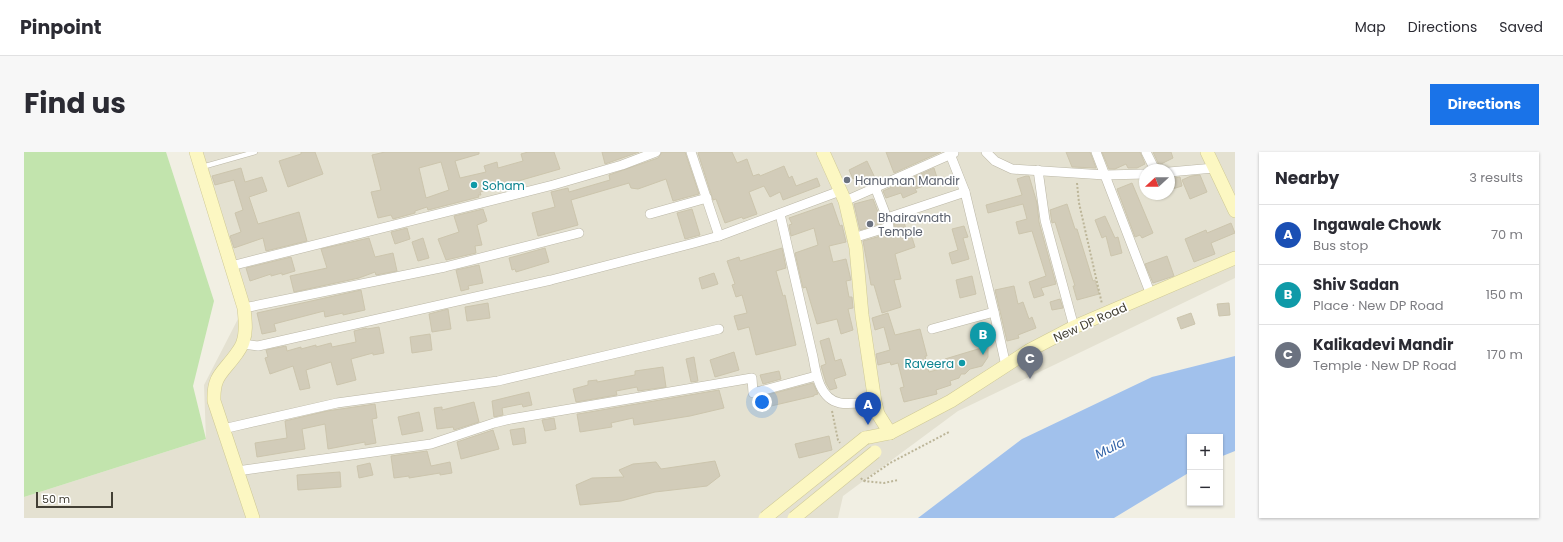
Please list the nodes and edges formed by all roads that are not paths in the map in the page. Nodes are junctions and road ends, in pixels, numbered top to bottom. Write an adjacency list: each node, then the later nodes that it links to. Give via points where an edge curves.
1 (196, 152): 13 (street)
2 (255, 152): 13 (lane)
3 (656, 152): 32 (street, via 622,165 553,185)
4 (691, 152): 23 (street)
5 (823, 152): 22 (street)
6 (986, 152): 15 (street, via 995,161 1012,169)
7 (1096, 152): 18 (street)
8 (1146, 152): 12 (street)
9 (1207, 152): 14 (street)
10 (952, 153): 11 (street); 21 (street)
11 (936, 156): 19 (street)
12 (1152, 164)
13 (201, 168): 32 (street)
14 (1214, 168): 16 (street); 20 (street)
15 (1038, 170): 18 (street); 36 (street, via 1045,220)
16 (1175, 171)
17 (1139, 174): 18 (street)
18 (1105, 175): 33 (street)
19 (875, 187): 22 (street); 27 (street)
20 (1230, 191): 24 (street)
21 (965, 192): 27 (street); 35 (street)
22 (842, 196): 26 (street); 30 (street)
23 (706, 198): 25 (street); 29 (street)
24 (1235, 211)
25 (650, 214)
26 (780, 214): 29 (street); 41 (street)
27 (887, 218): 30 (street, via 889,227)
28 (579, 233): 34 (street, via 445,267)
29 (719, 236): 39 (street, via 552,280 258,346)
30 (853, 238): 42 (street)
31 (1235, 258): 33 (street, New DP Road)
32 (231, 266): 34 (street)
33 (1151, 295): 36 (street, New DP Road)
34 (244, 308): 39 (street, via 246,329)
35 (994, 312): 38 (street); 40 (street)
36 (1074, 327): 40 (street, New DP Road)
37 (719, 329): 43 (street, via 498,381 337,403)
38 (932, 329)
39 (243, 344): 43 (street, via 218,375 213,388)
40 (1006, 366): 44 (street, New DP Road, via 951,401)
41 (816, 376): 42 (street, via 826,397 840,403); 45 (street, via 754,392 752,378 511,419 431,444)
42 (875, 402): 44 (street, via 878,414)
43 (222, 428): 45 (street)
44 (890, 433): 47 (street, New DP Road, bridge, via 865,438); 48 (street, New DP Road, bridge, via 876,452)
45 (237, 471): 46 (street)
46 (253, 518)
47 (765, 518)
48 (794, 518)

